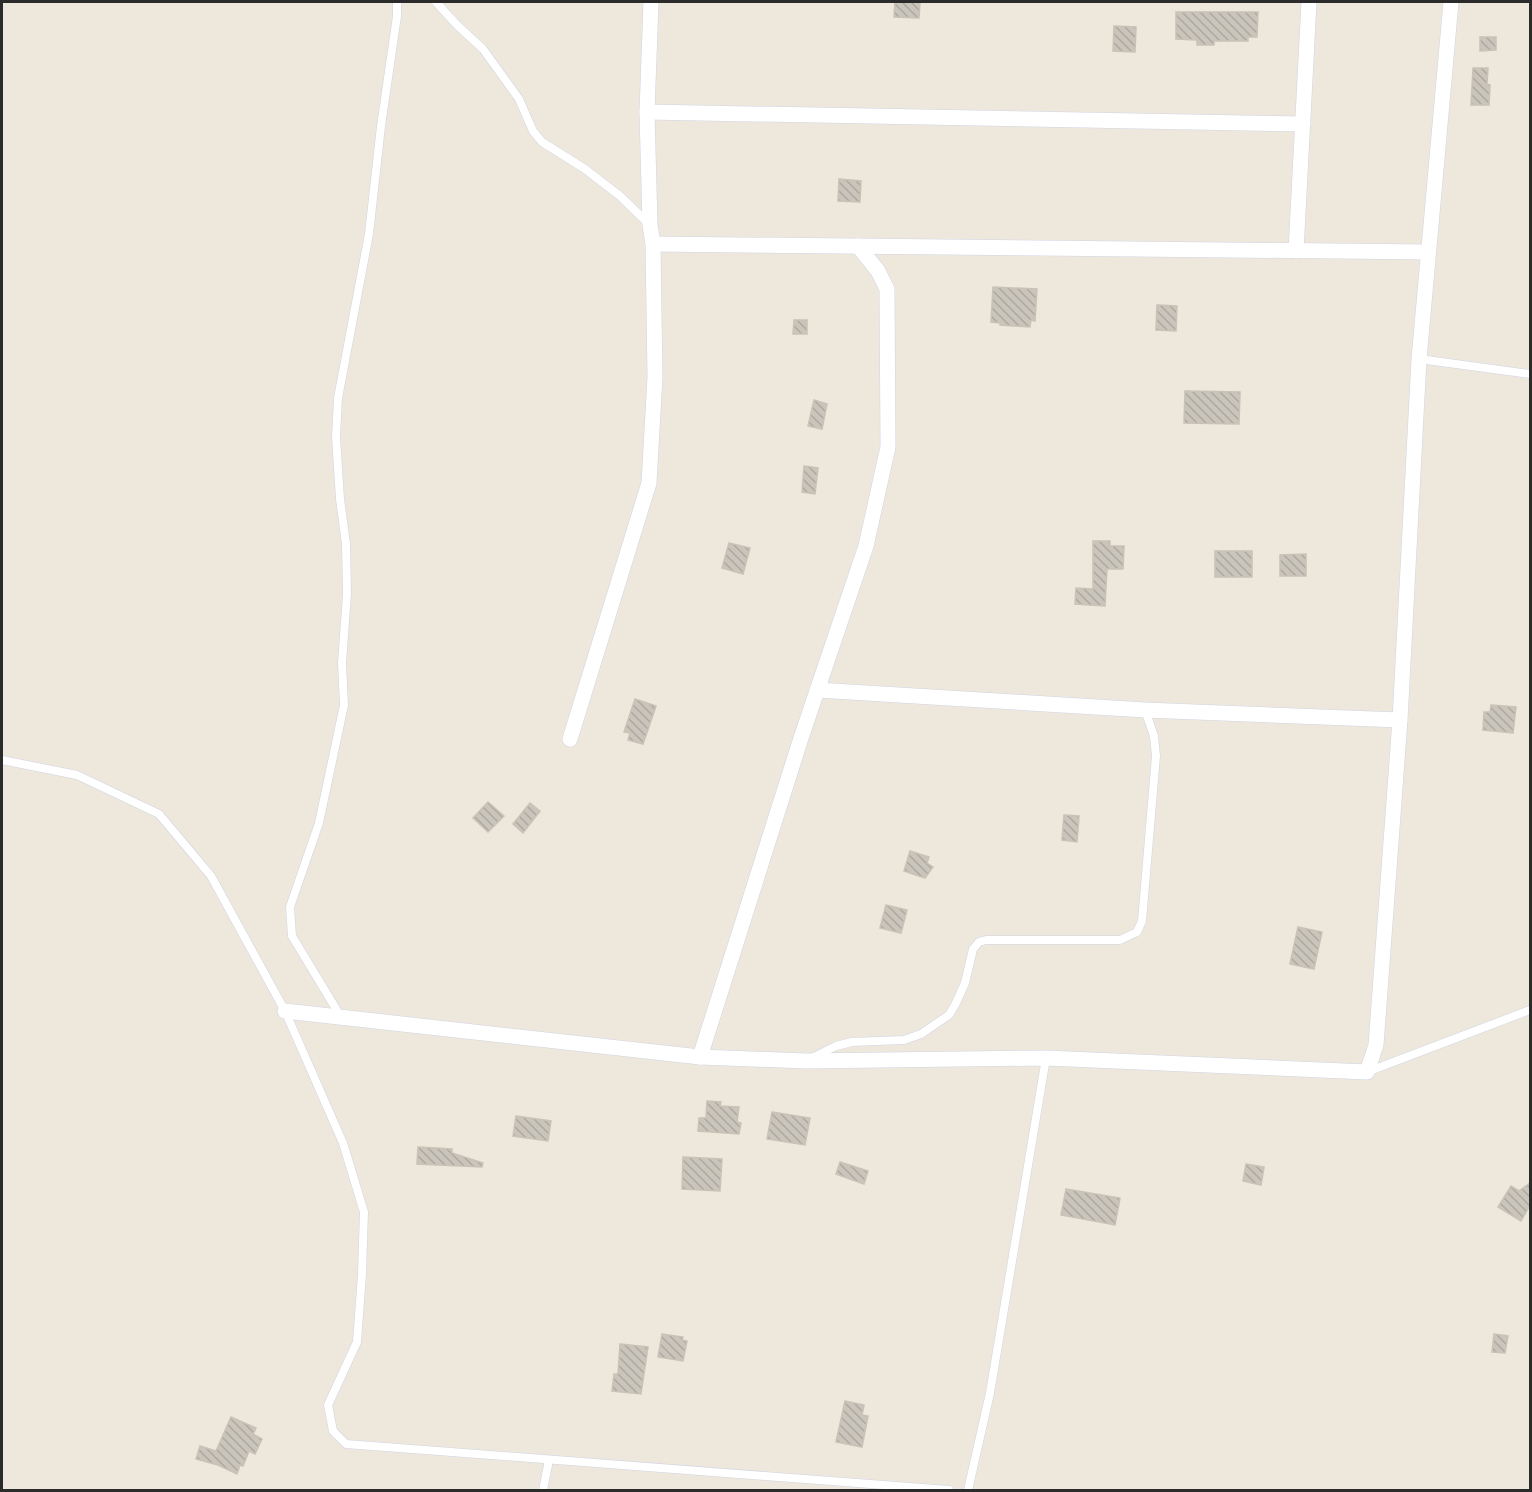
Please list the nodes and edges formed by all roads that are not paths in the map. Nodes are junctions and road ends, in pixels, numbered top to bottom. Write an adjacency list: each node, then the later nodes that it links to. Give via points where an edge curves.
1 (397, 2): 22 (lane, via 369,234 338,398 338,478 347,564 344,705 319,823 290,907 292,936)
2 (436, 2): 8 (lane, via 483,49 519,99 542,142 585,169)
3 (651, 2): 6 (street)
4 (1309, 2): 7 (street)
5 (1450, 2): 12 (street)
6 (647, 111): 7 (street); 8 (street)
7 (1303, 124): 11 (street)
8 (650, 225): 9 (street)
9 (653, 244): 10 (street); 18 (street, via 655,377 649,483)
10 (858, 246): 11 (street); 15 (street, via 887,289 888,447 866,546)
11 (1296, 251): 12 (street)
12 (1428, 252): 13 (street)
13 (1419, 359): 14 (lane); 17 (street)
14 (1530, 374)
15 (817, 690): 16 (street); 23 (street)
16 (1145, 710): 17 (street); 25 (lane, via 1156,756 1142,921 1137,932 1120,940 979,942 956,1005 921,1034 904,1040 852,1042)
17 (1400, 720): 26 (street, via 1376,1045)
18 (570, 739)
19 (2, 760): 21 (lane, via 77,775 159,814 211,876)
20 (1530, 1010): 26 (lane)
21 (285, 1011): 22 (street); 27 (lane, via 343,1143 364,1212 357,1342 328,1405 333,1431 346,1444)
22 (340, 1017): 23 (street)
23 (700, 1057): 25 (street)
24 (1046, 1058): 25 (street); 26 (street); 30 (lane, via 990,1393)
25 (806, 1061)
26 (1367, 1072)
27 (549, 1460): 28 (lane); 29 (lane)
28 (543, 1491)
29 (949, 1491)
30 (968, 1491)

